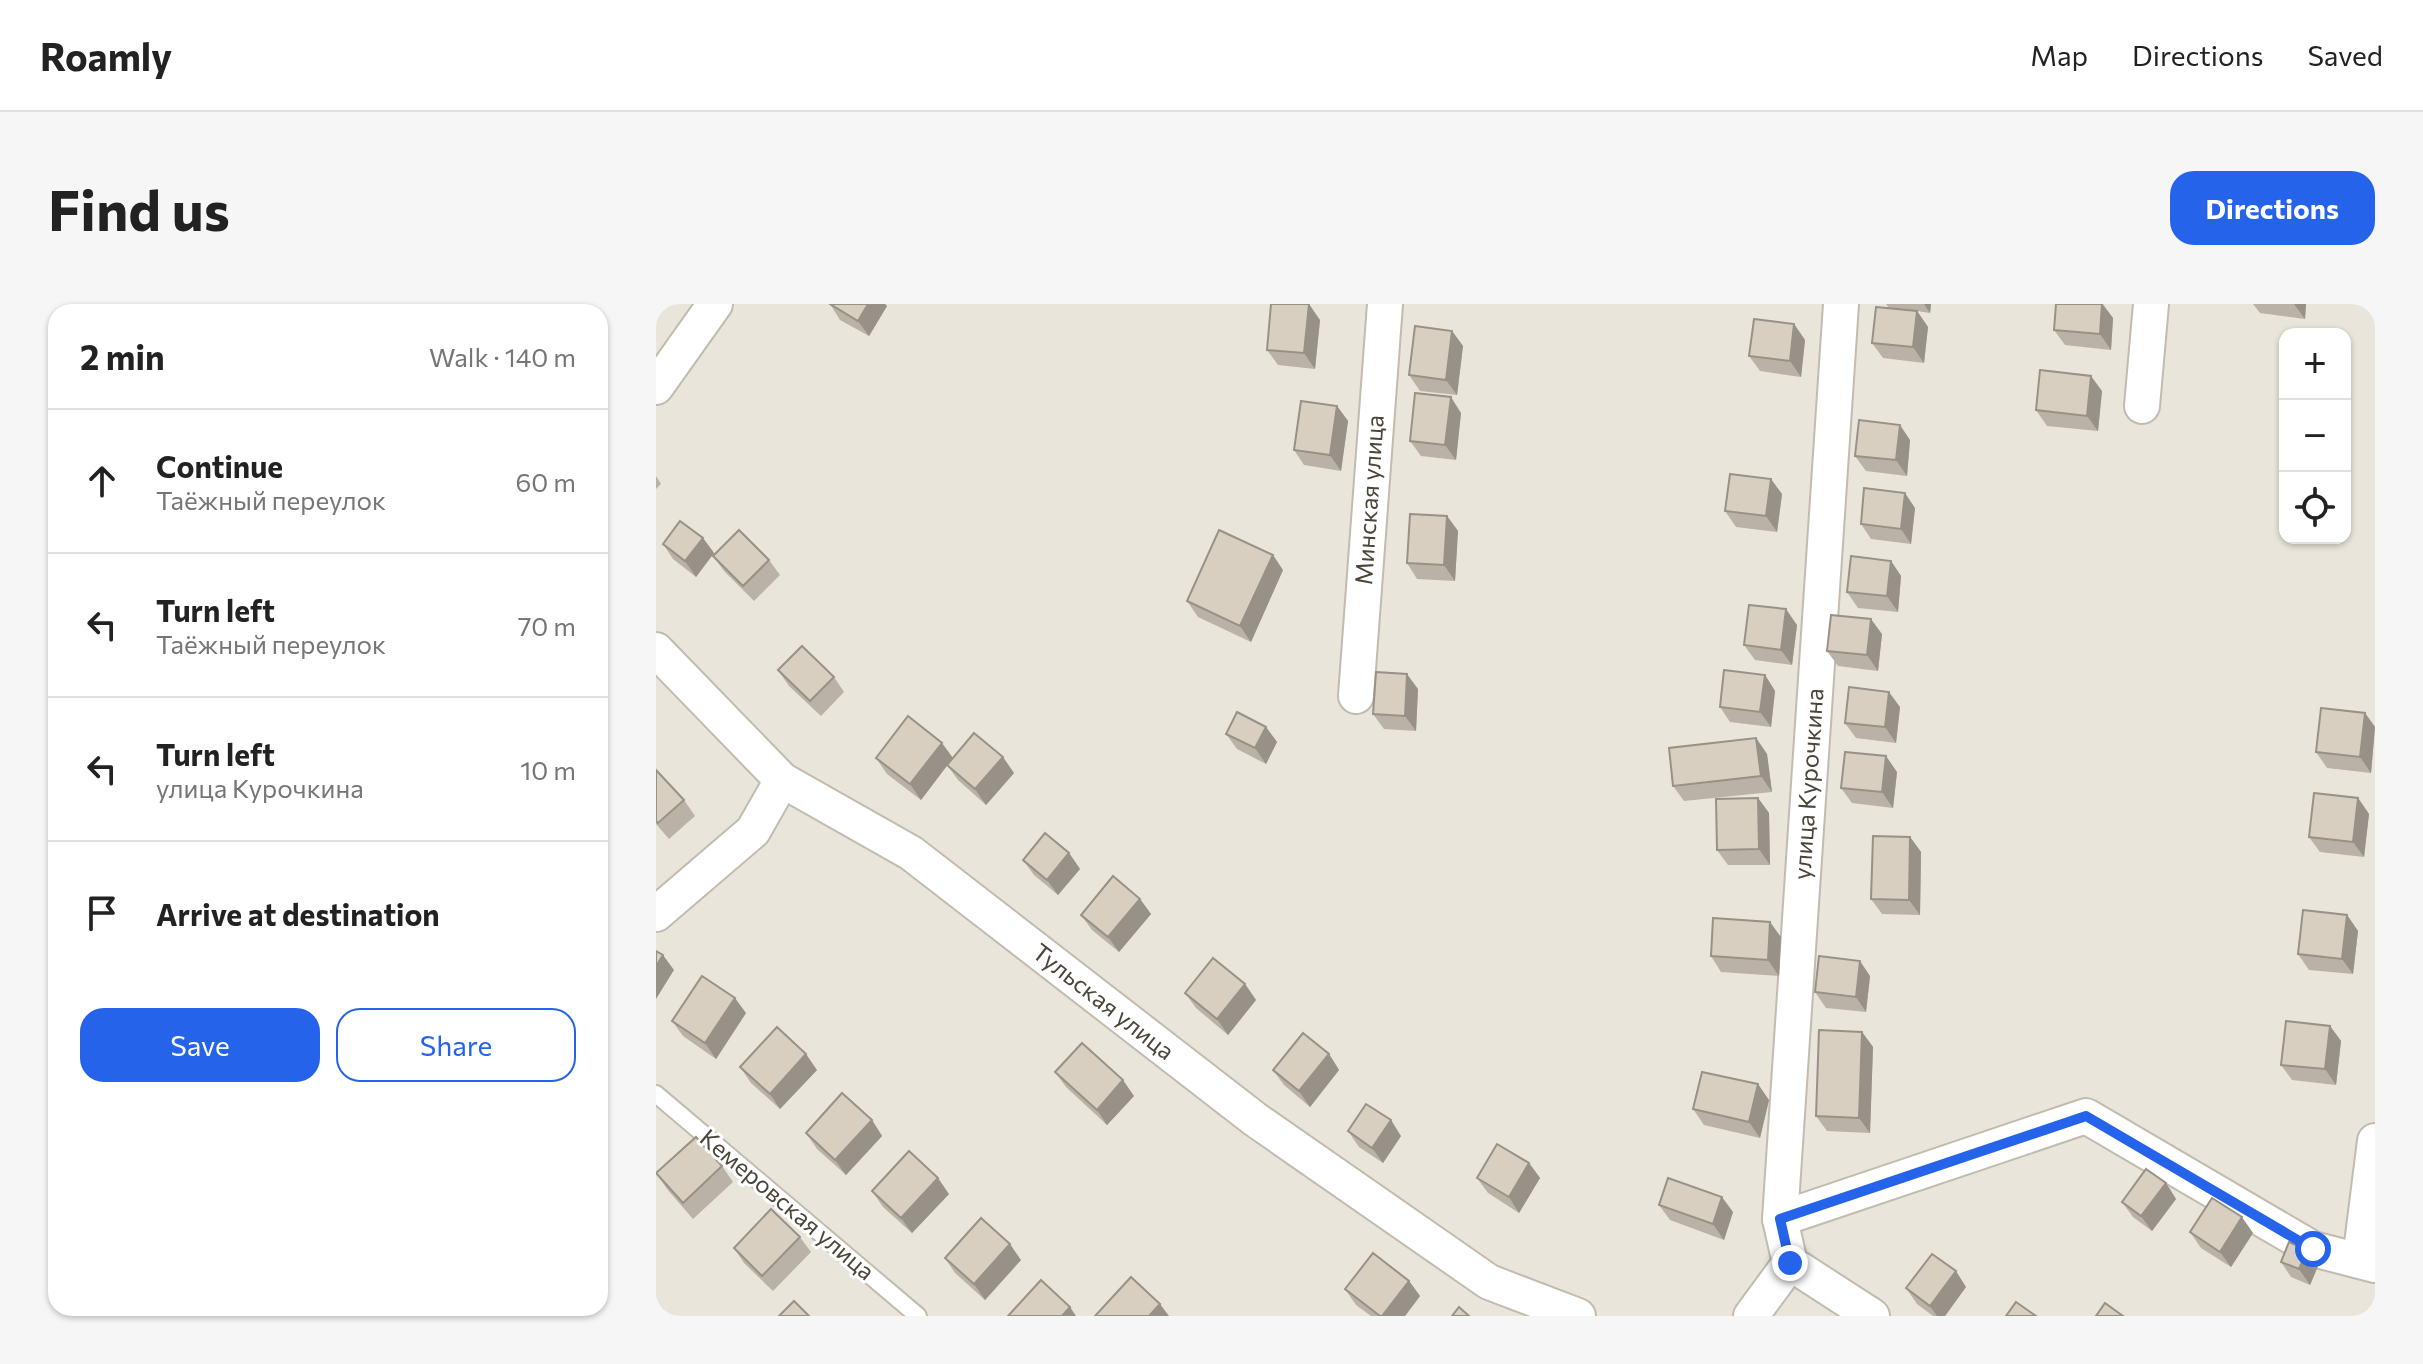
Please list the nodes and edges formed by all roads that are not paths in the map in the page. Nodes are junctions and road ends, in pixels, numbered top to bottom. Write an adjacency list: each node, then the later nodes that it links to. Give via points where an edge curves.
1 (715, 304): 5 (street)
2 (1385, 304): 8 (street, Минская улица)
3 (1841, 304): 13 (street, улица Курочкина)
4 (2151, 304): 6 (street)
5 (656, 387)
6 (2142, 406)
7 (656, 650): 9 (street, Тульская улица)
8 (1356, 696)
9 (782, 780): 10 (street, via 753,831); 17 (street, Тульская улица, via 911,853 1256,1120 1489,1282)
10 (656, 914)
11 (656, 1094): 16 (lane, Кемеровская улица)
12 (2375, 1141): 14 (street)
13 (1780, 1219): 14 (street, via 2086,1116 2313,1249); 15 (street, улица Курочкина)
14 (2368, 1262)
15 (1790, 1263): 18 (street); 19 (street)
16 (918, 1316)
17 (1578, 1316)
18 (1751, 1316)
19 (1872, 1316)

